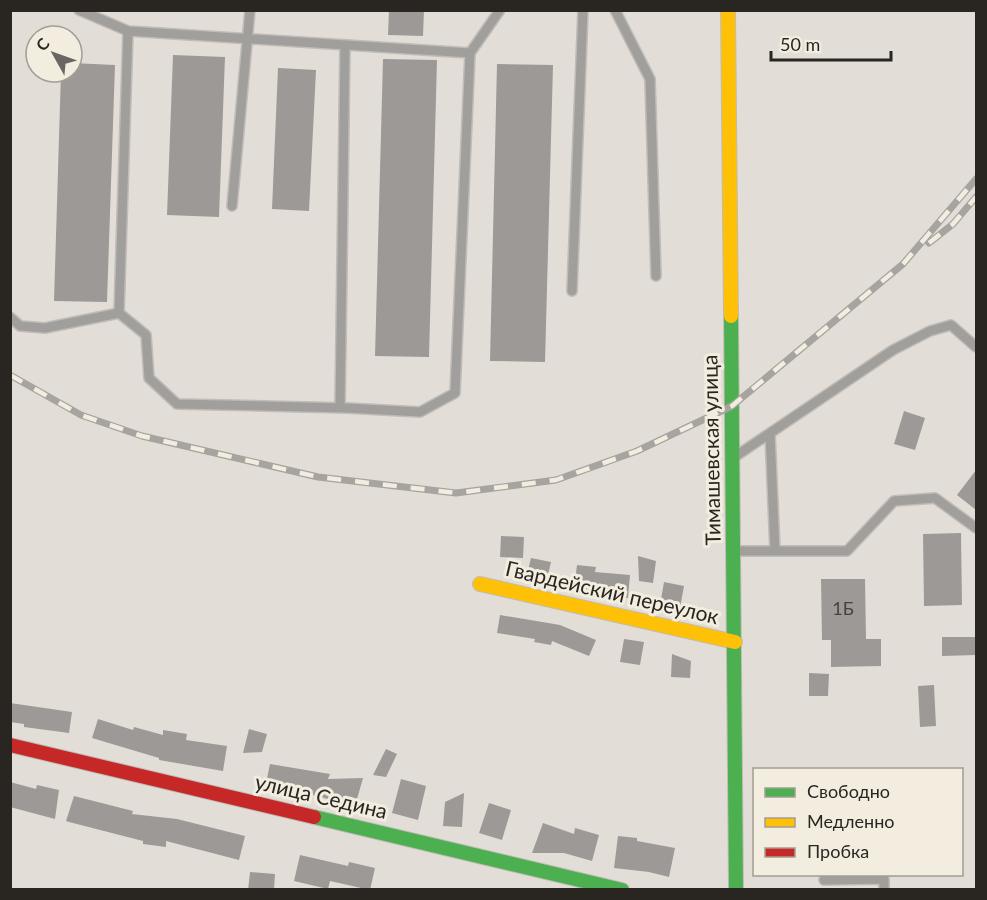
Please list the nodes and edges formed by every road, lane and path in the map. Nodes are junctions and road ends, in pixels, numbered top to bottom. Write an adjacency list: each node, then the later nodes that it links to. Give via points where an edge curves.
1 (79, 10): 7 (lane)
2 (250, 10): 8 (lane)
3 (500, 10): 10 (lane)
4 (582, 10): 13 (lane)
5 (615, 10): 12 (lane, via 650,79)
6 (728, 10): 19 (street, Тимашевская улица)
7 (128, 31): 8 (lane); 14 (lane)
8 (246, 39): 9 (lane); 11 (lane)
9 (345, 45): 10 (lane); 17 (lane)
10 (470, 53): 17 (lane, via 455,393 420,412)
11 (232, 206)
12 (657, 276)
13 (572, 291)
14 (119, 313): 15 (lane, via 45,328 20,326); 17 (lane, via 146,335 149,378 177,404)
15 (10, 317)
16 (976, 347): 18 (lane, via 951,326 930,331 893,350)
17 (340, 408)
18 (770, 433): 19 (lane); 22 (lane)
19 (733, 458): 21 (street, Тимашевская улица)
20 (976, 528): 22 (lane, via 935,498 894,501 847,551)
21 (734, 551): 22 (lane); 24 (street, Тимашевская улица)
22 (775, 551)
23 (480, 584): 24 (street, Гвардейский переулок)
24 (735, 642): 28 (street, Тимашевская улица)
25 (10, 745): 27 (street, улица Седина)
26 (824, 880): 29 (lane, via 884,879)
27 (622, 890)
28 (736, 890)
29 (884, 890)

